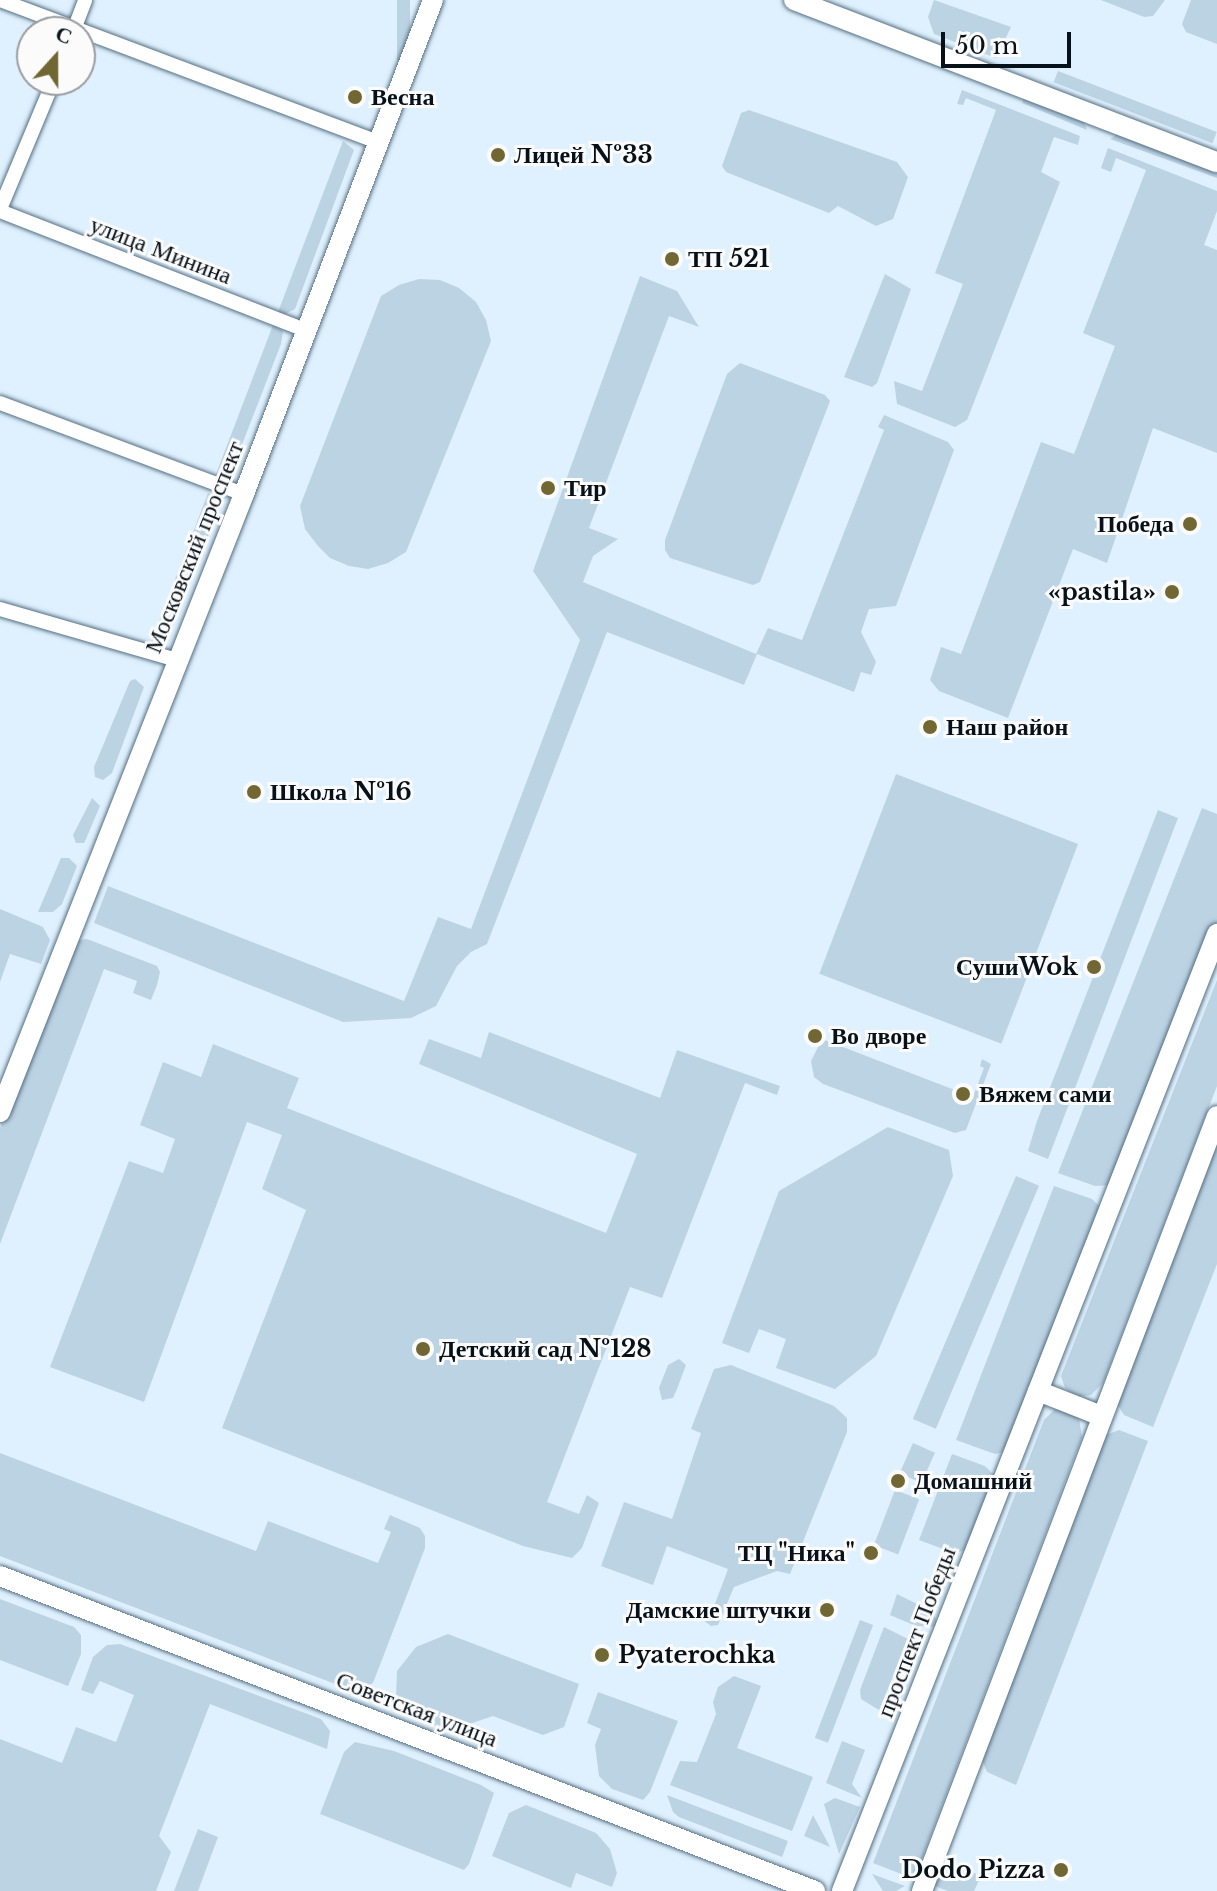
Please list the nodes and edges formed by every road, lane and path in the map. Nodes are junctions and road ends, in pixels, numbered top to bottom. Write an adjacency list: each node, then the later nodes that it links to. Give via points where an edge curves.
1 (0, 0): 4 (street)
2 (433, 0): 7 (street, Московский проспект)
3 (794, 0): 8 (street)
4 (39, 16)
5 (96, 38): 7 (street)
6 (47, 96): 9 (street)
7 (378, 142): 10 (street, Московский проспект)
8 (1217, 162)
9 (0, 210): 10 (street, улица Минина)
10 (306, 330): 12 (street, Московский проспект)
11 (0, 403): 12 (street)
12 (244, 494): 14 (street, Московский проспект)
13 (0, 609): 14 (street)
14 (177, 660): 16 (street, Московский проспект)
15 (1215, 943): 18 (street, проспект Победы)
16 (0, 1112)
17 (1217, 1116): 19 (street)
18 (1038, 1391): 19 (street); 22 (street, проспект Победы)
19 (1101, 1416): 23 (street)
20 (0, 1576): 21 (street, Советская улица)
21 (815, 1891)
22 (842, 1891)
23 (922, 1891)

